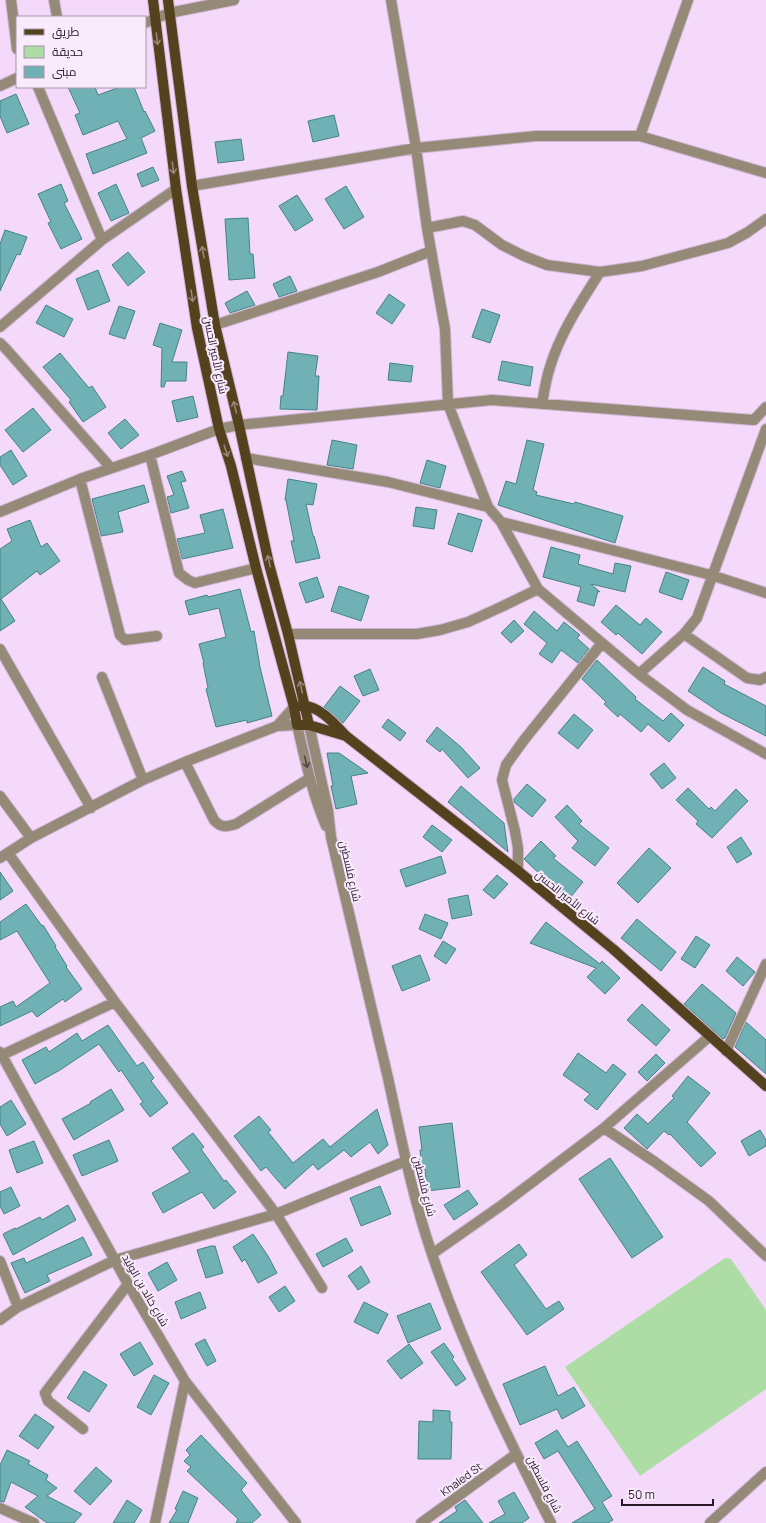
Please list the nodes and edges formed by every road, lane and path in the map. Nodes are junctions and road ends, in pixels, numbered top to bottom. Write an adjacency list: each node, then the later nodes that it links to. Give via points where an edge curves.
1 (11, 0): 12 (street)
2 (54, 0): 9 (street)
3 (153, 0): 10 (main road, شارع الأمير الحسن)
4 (168, 0): 8 (main road, شارع الأمير الحسن)
5 (234, 0): 8 (street)
6 (391, 0): 17 (street)
7 (688, 0): 16 (street)
8 (169, 13): 10 (street); 19 (main road, شارع الأمير الحسن)
9 (57, 16)
10 (155, 18): 11 (street); 20 (main road, شارع الأمير الحسن, one-way to 20)
11 (146, 22)
12 (16, 41)
13 (16, 78): 14 (street)
14 (0, 86)
15 (38, 88): 23 (street)
16 (640, 136): 17 (street, via 536,136); 18 (street)
17 (416, 148): 19 (street); 22 (street)
18 (766, 172)
19 (192, 186): 26 (main road, شارع الأمير الحسن, one-way to 19)
20 (176, 189): 23 (street); 35 (main road, شارع الأمير الحسن, one-way to 35, via 197,328)
21 (766, 219): 25 (street, via 728,243 642,266)
22 (427, 228): 24 (street); 25 (street, via 463,221 475,225 502,245 547,265)
23 (102, 240): 27 (street)
24 (431, 251): 26 (street, via 378,272); 29 (street, via 445,329)
25 (600, 272): 30 (street, via 559,342 549,368)
26 (215, 325): 34 (main road, شارع الأمير الحسن, one-way to 26)
27 (0, 327)
28 (0, 344): 39 (street)
29 (448, 404): 30 (street, via 492,400); 34 (street); 41 (street)
30 (542, 404): 32 (street)
31 (766, 407): 32 (street)
32 (754, 420): 33 (street)
33 (766, 422)
34 (239, 425): 35 (street); 38 (main road, شارع الأمير الحسن)
35 (219, 429): 37 (street); 44 (main road, شارع الأمير الحسن, one-way to 44, via 231,466)
36 (766, 429): 45 (street)
37 (150, 455): 39 (street); 44 (street, via 179,573 195,583)
38 (246, 458): 41 (street, via 388,482); 48 (main road, شارع الأمير الحسن, one-way to 38)
39 (111, 468): 40 (street)
40 (80, 479): 42 (street); 50 (street, via 120,635 125,640)
41 (488, 507): 43 (street)
42 (0, 512)
43 (501, 522): 45 (street); 46 (street)
44 (256, 568): 57 (main road, شارع الأمير الحسن)
45 (712, 575): 47 (street); 49 (street, via 697,618)
46 (538, 589): 48 (street, via 468,622 440,630 417,634); 51 (street)
47 (766, 593)
48 (288, 634): 56 (main road, شارع الأمير الحسن, one-way to 48)
49 (684, 634): 53 (street); 55 (street, via 747,678 760,680)
50 (157, 636)
51 (602, 643): 53 (street); 71 (street, via 506,765 502,780 518,848)
52 (0, 649): 67 (street)
53 (639, 674): 62 (street, via 687,710)
54 (102, 677): 65 (street)
55 (766, 677)
56 (305, 705): 57 (main road); 59 (main road, شارع الأمير الحسن); 61 (main road, شارع الأمير الحسن, via 321,713)
57 (294, 707): 58 (main road, شارع الأمير الحسن); 60 (street)
58 (297, 725): 59 (main road, شارع الأمير الحسن); 60 (street); 64 (street, شارع فلسطين, one-way to 64)
59 (309, 725): 61 (main road, شارع الأمير الحسن); 68 (street, شارع فلسطين, via 328,810)
60 (277, 726): 63 (street)
61 (346, 736): 71 (main road, شارع الأمير الحسن)
62 (765, 756)
63 (185, 762): 64 (street, via 214,820 226,827 236,824); 65 (street)
64 (310, 778): 68 (street, شارع فلسطين)
65 (143, 780): 67 (street)
66 (0, 796): 69 (street)
67 (91, 808): 69 (street)
68 (331, 837): 79 (street, شارع فلسطين)
69 (31, 838): 70 (street)
70 (4, 856): 73 (street)
71 (518, 871): 74 (main road, شارع الأمير الحسن, via 613,949)
72 (766, 964): 75 (street)
73 (115, 1002): 76 (street); 80 (street)
74 (710, 1036): 75 (main road, شارع الأمير الحسن); 78 (street)
75 (726, 1051): 77 (main road, شارع الأمير الحسن)
76 (1, 1053): 83 (street, شارع خالد بن الوليد)
77 (766, 1086)
78 (604, 1128): 81 (street); 82 (street, via 709,1201)
79 (406, 1161): 80 (street); 81 (street, شارع فلسطين)
80 (276, 1214): 83 (street); 86 (street)
81 (432, 1254): 91 (street, شارع فلسطين, via 462,1335)
82 (766, 1256)
83 (115, 1260): 85 (street, شارع خالد بن الوليد); 87 (street)
84 (0, 1261): 87 (street)
85 (128, 1284): 89 (street, شارع خالد بن الوليد); 90 (street, via 45,1393 48,1401)
86 (322, 1288)
87 (18, 1307): 88 (street)
88 (0, 1320)
89 (185, 1381): 96 (street); 97 (street, شارع خالد بن الوليد)
90 (83, 1429)
91 (516, 1454): 98 (street, Khaled St); 99 (street, شارع فلسطين)
92 (766, 1472): 94 (street)
93 (0, 1508): 95 (street)
94 (721, 1520): 100 (street)
95 (33, 1523)
96 (155, 1523)
97 (296, 1523)
98 (421, 1523)
99 (551, 1523)
100 (710, 1523)

